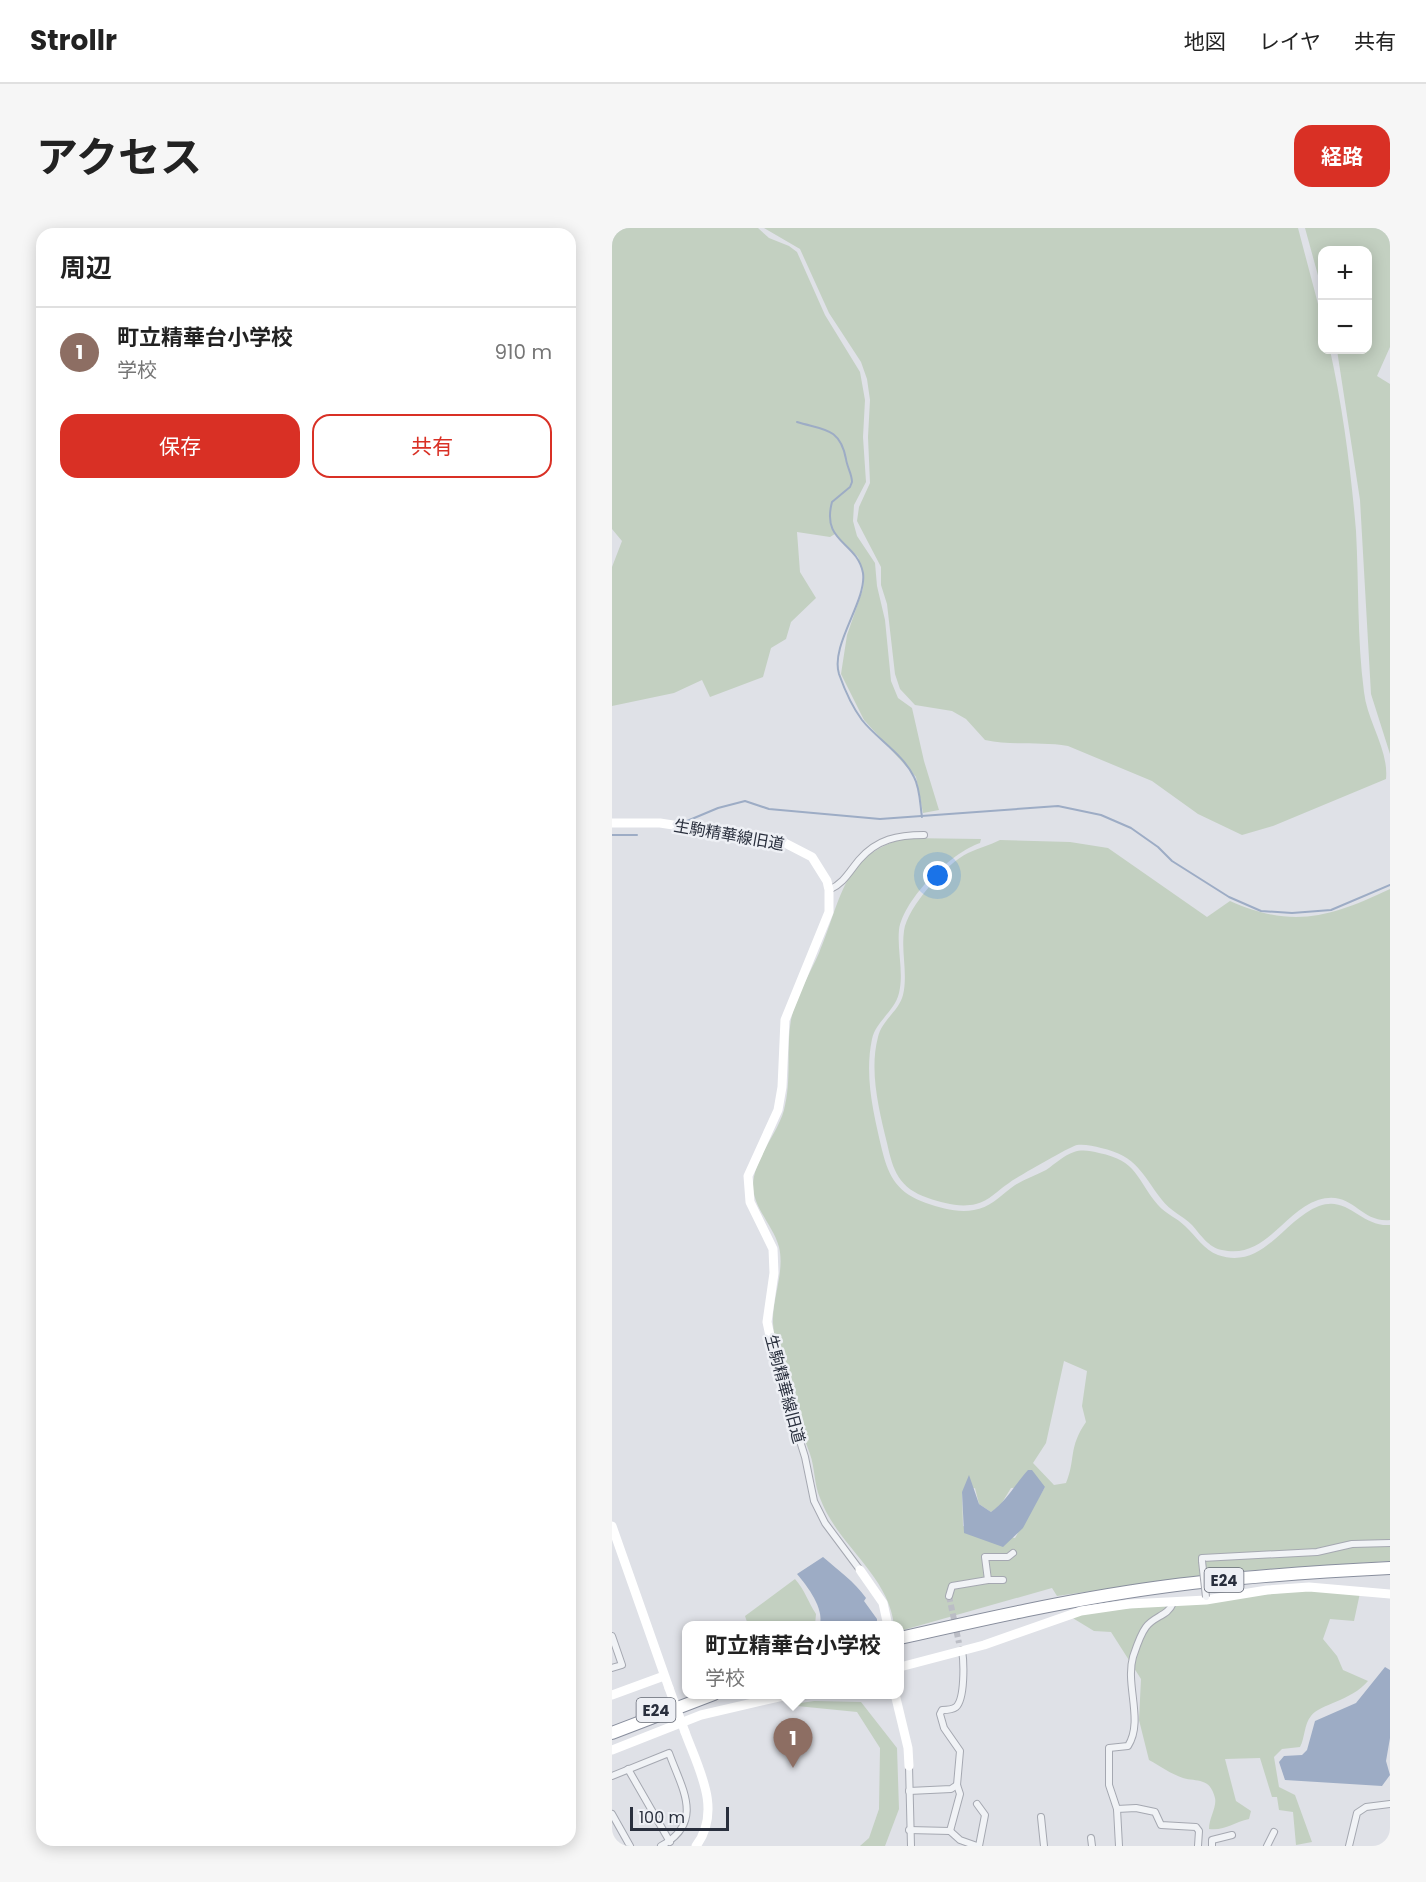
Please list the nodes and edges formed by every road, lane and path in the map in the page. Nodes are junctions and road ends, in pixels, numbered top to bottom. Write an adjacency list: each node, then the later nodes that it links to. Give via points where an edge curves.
1 (612, 823): 3 (street, 生駒精華線旧道, via 660,823 783,842 818,864)
2 (924, 835): 3 (street, via 881,842 860,858 841,884)
3 (829, 890): 4 (street, 生駒精華線旧道, via 825,924 785,1020 778,1110 748,1176 750,1202 773,1249 767,1322)
4 (777, 1368): 8 (street, 生駒精華線旧道, via 805,1457 814,1501 825,1523)
5 (612, 1526): 22 (street)
6 (1390, 1543): 14 (street, bridge, via 1202,1558)
7 (1013, 1553): 10 (street, via 1008,1557 986,1557)
8 (860, 1569): 16 (street, 生駒精華線旧道, via 883,1604)
9 (1390, 1570): 18 (highway, E24, via 1059,1604)
10 (988, 1580): 11 (street); 13 (street, via 952,1586)
11 (1003, 1580)
12 (1390, 1594): 14 (street, via 1309,1587)
13 (949, 1596)
14 (1206, 1599): 15 (street)
15 (1173, 1603): 19 (street, via 1081,1611 984,1646); 38 (street, via 1169,1612 1147,1625 1133,1658 1131,1740 1128,1746 1109,1748 1109,1785)
16 (887, 1621)
17 (612, 1636): 21 (street, via 622,1665)
18 (904, 1637)
19 (961, 1648): 20 (street); 34 (street, via 964,1664 959,1703 940,1713 944,1728 960,1751)
20 (904, 1666)
21 (612, 1668)
22 (664, 1677): 23 (street); 49 (street, bridge, via 709,1799 706,1826)
23 (612, 1695)
24 (690, 1699): 28 (highway, E24)
25 (703, 1699): 29 (highway, E24)
26 (774, 1699): 30 (street, via 701,1715)
27 (896, 1699): 31 (street)
28 (612, 1728)
29 (612, 1733)
30 (612, 1750)
31 (909, 1766): 35 (street)
32 (628, 1769): 33 (street); 46 (street); 46 (street, via 669,1753 688,1810 685,1826)
33 (612, 1776)
34 (957, 1785): 35 (street, via 951,1789); 42 (street, via 960,1794)
35 (909, 1791): 41 (street)
36 (977, 1804): 51 (street, via 985,1815)
37 (1390, 1804): 58 (street, via 1366,1807 1357,1813)
38 (1117, 1809): 54 (street); 55 (street, via 1155,1812 1161,1825 1196,1827)
39 (612, 1814): 47 (street)
40 (1041, 1817): 52 (street)
41 (909, 1830): 42 (street); 50 (street)
42 (951, 1831): 51 (street, via 960,1840)
43 (1274, 1832): 57 (street)
44 (1232, 1835): 56 (street, via 1212,1839)
45 (1091, 1838): 53 (street)
46 (669, 1842): 48 (street)
47 (630, 1846)
48 (661, 1846)
49 (696, 1846)
50 (911, 1846)
51 (978, 1846)
52 (1044, 1846)
53 (1092, 1846)
54 (1119, 1846)
55 (1198, 1846)
56 (1212, 1846)
57 (1267, 1846)
58 (1349, 1846)

